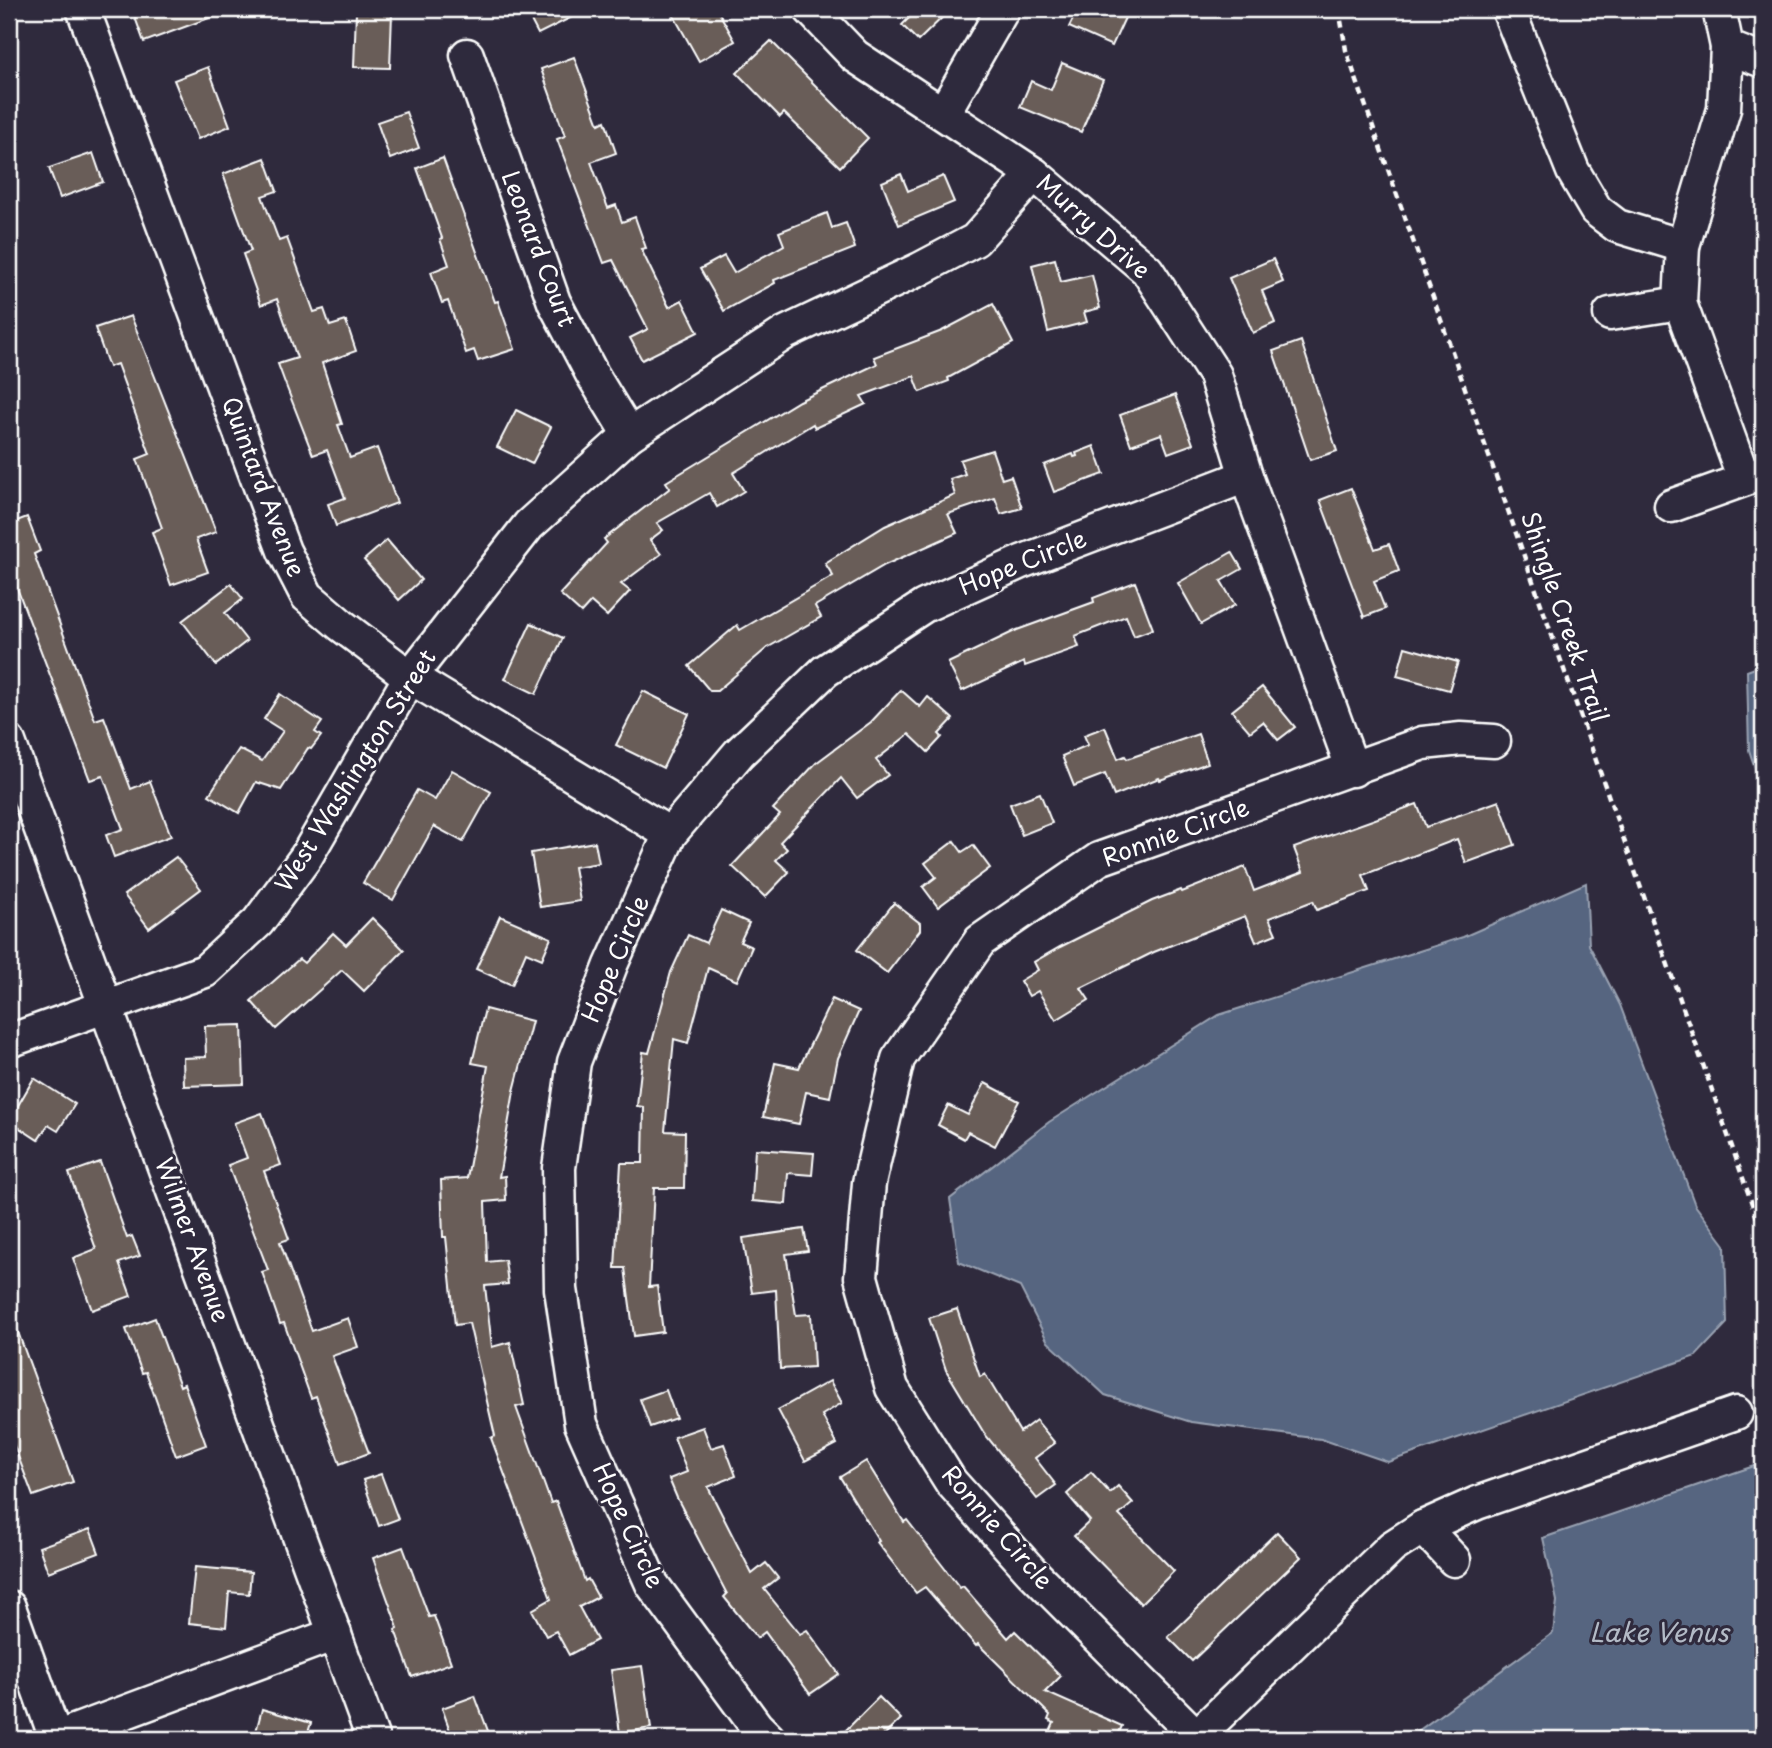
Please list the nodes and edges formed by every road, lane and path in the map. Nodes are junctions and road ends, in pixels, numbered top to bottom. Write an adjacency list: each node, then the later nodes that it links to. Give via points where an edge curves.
1 (83, 9): 19 (street, Quintard Avenue, via 284,551 307,596)
2 (810, 9): 10 (street, Murry Drive, via 855,56)
3 (1003, 9): 10 (street)
4 (1339, 9): 26 (path, Shingle Creek Trail, via 1346,50)
5 (1508, 9): 12 (street, via 1573,171 1596,210 1616,226)
6 (1719, 9): 7 (street)
7 (1727, 47): 9 (street); 12 (street, via 1724,109)
8 (467, 55): 15 (street, Leonard Court, via 554,302)
9 (1763, 61)
10 (944, 113): 11 (street, Murry Drive)
11 (1034, 174): 15 (street, West Washington Street, via 975,240 785,333); 17 (street, Murry Drive, via 1147,270 1215,375)
12 (1683, 246): 13 (street)
13 (1681, 303): 14 (street); 16 (street)
14 (1610, 314)
15 (629, 435): 19 (street, West Washington Street, via 529,525)
16 (1754, 476): 18 (street)
17 (1246, 477): 22 (street, Murry Drive); 23 (street, Hope Circle, via 1021,562 923,606 825,671 739,753)
18 (1671, 506)
19 (410, 677): 23 (street, Quintard Avenue); 24 (street, West Washington Street, via 306,857 258,922 205,971)
20 (1494, 741): 22 (street, Ronnie Circle, via 1423,743)
21 (9, 742): 24 (street, Wilmer Avenue)
22 (1353, 770): 35 (street, Ronnie Circle, via 1099,859 980,941 898,1059 869,1183 861,1278 892,1388 951,1482 1031,1571)
23 (670, 834): 32 (street, Hope Circle, via 611,965 574,1062 559,1168 561,1289 581,1424 652,1584)
24 (107, 1007): 25 (street, West Washington Street); 31 (street, Wilmer Avenue)
25 (9, 1041)
26 (1763, 1235)
27 (1736, 1413): 28 (street, via 1477,1503)
28 (1423, 1527): 29 (street); 35 (street, via 1392,1547)
29 (1454, 1560)
30 (9, 1606): 33 (street)
31 (335, 1634): 33 (street); 34 (street, Wilmer Avenue)
32 (756, 1735)
33 (55, 1739)
34 (373, 1739)
35 (1196, 1739)

